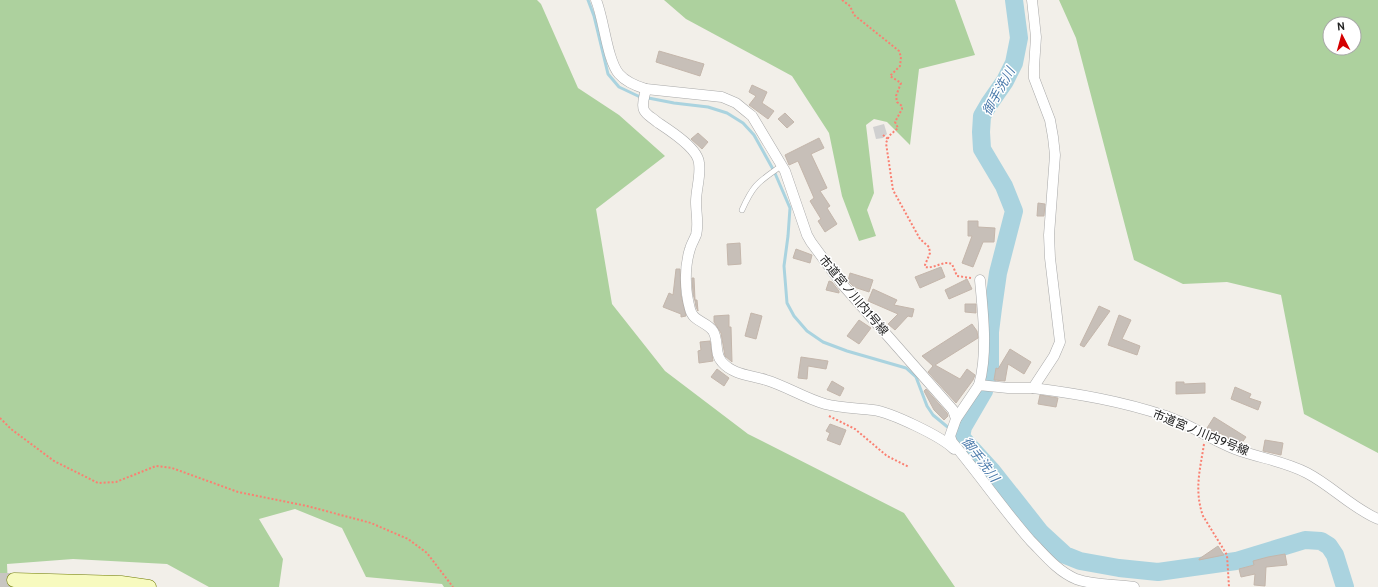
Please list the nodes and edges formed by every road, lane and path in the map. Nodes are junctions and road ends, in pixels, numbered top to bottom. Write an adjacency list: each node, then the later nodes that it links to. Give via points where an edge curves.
1 (596, 0): 4 (street, 市道宮ノ川内1号線, via 616,70)
2 (842, 0): 6 (path, via 850,6 854,15 899,51 901,57 900,66 890,76 901,83 896,96 902,109 895,122 898,128)
3 (1032, 0): 11 (street, via 1036,36 1034,78 1050,120 1055,154 1049,243 1060,342)
4 (645, 94): 7 (street, 市道宮ノ川内1号線, via 714,95 736,103 752,116); 16 (street, via 644,110 683,141 697,156 699,163 697,228 687,262 687,293 691,315 708,325 715,334 720,360 735,372 771,382 825,404 891,415 942,440)
5 (882, 135): 6 (path)
6 (888, 139): 9 (path, via 886,143 893,190 920,239 929,247 930,253 925,267 949,263 952,264 957,276)
7 (780, 167): 8 (lane, via 754,187); 14 (street, 市道宮ノ川内1号線, via 788,180 811,242 842,284 953,410)
8 (742, 210)
9 (980, 280): 10 (street)
10 (984, 385): 11 (street, 市道宮ノ川内9号線, via 1016,389); 14 (street)
11 (1033, 388): 15 (street, 市道宮ノ川内9号線, via 1119,402 1166,416)
12 (825, 414): 17 (path, via 855,429 887,456)
13 (0, 418): 21 (path, via 54,461 98,483 116,482 156,466 172,468 238,492 307,506 371,523 408,539 427,553)
14 (955, 421): 16 (street, via 950,438)
15 (1206, 434): 18 (street, 市道宮ノ川内9号線, via 1235,449 1282,462 1305,472); 23 (path, via 1198,478 1201,510 1227,555)
16 (968, 462): 22 (street, via 1011,518 1059,569 1089,582)
17 (909, 467)
18 (1378, 519)
19 (14, 580): 20 (main road, via 121,583)
20 (149, 587)
21 (453, 587)
22 (1134, 587)
23 (1230, 587)

